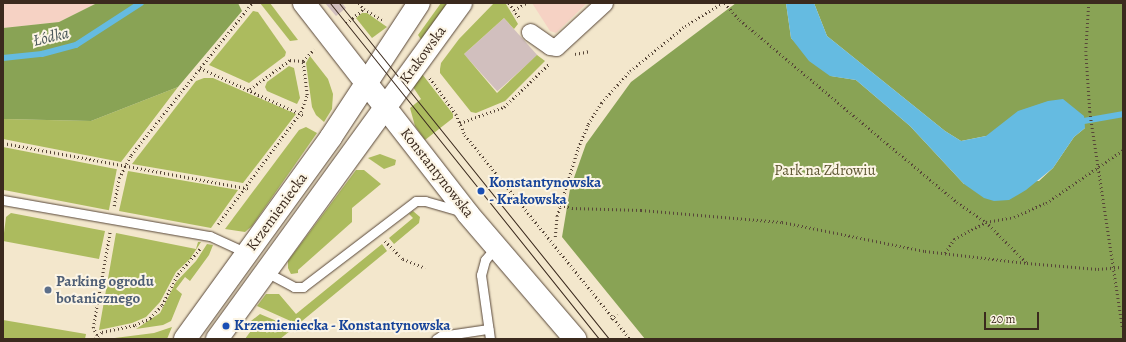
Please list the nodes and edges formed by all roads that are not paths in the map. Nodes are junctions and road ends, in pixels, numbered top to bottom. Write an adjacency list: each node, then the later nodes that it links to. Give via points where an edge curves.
1 (304, 3): 6 (main road, Konstantynowska)
2 (419, 3): 6 (main road, Krakowska)
3 (461, 3): 7 (main road, Krakowska)
4 (604, 3): 5 (street, via 556,47 550,46)
5 (530, 32)
6 (366, 82): 7 (main road, Konstantynowska); 11 (main road, Krzemieniecka, via 331,137)
7 (386, 108): 9 (main road, Konstantynowska); 12 (main road, Krzemieniecka)
8 (3, 200): 11 (lane, via 210,236)
9 (468, 214): 10 (main road, Konstantynowska); 12 (lane, via 425,201 412,203 303,287 294,287)
10 (496, 247): 13 (lane, via 485,260 481,275); 18 (main road, Konstantynowska)
11 (247, 253): 14 (main road, Krzemieniecka)
12 (266, 272): 15 (main road, Krzemieniecka)
13 (488, 329): 16 (lane); 17 (lane)
14 (185, 339)
15 (217, 339)
16 (436, 339)
17 (490, 339)
18 (575, 339)

